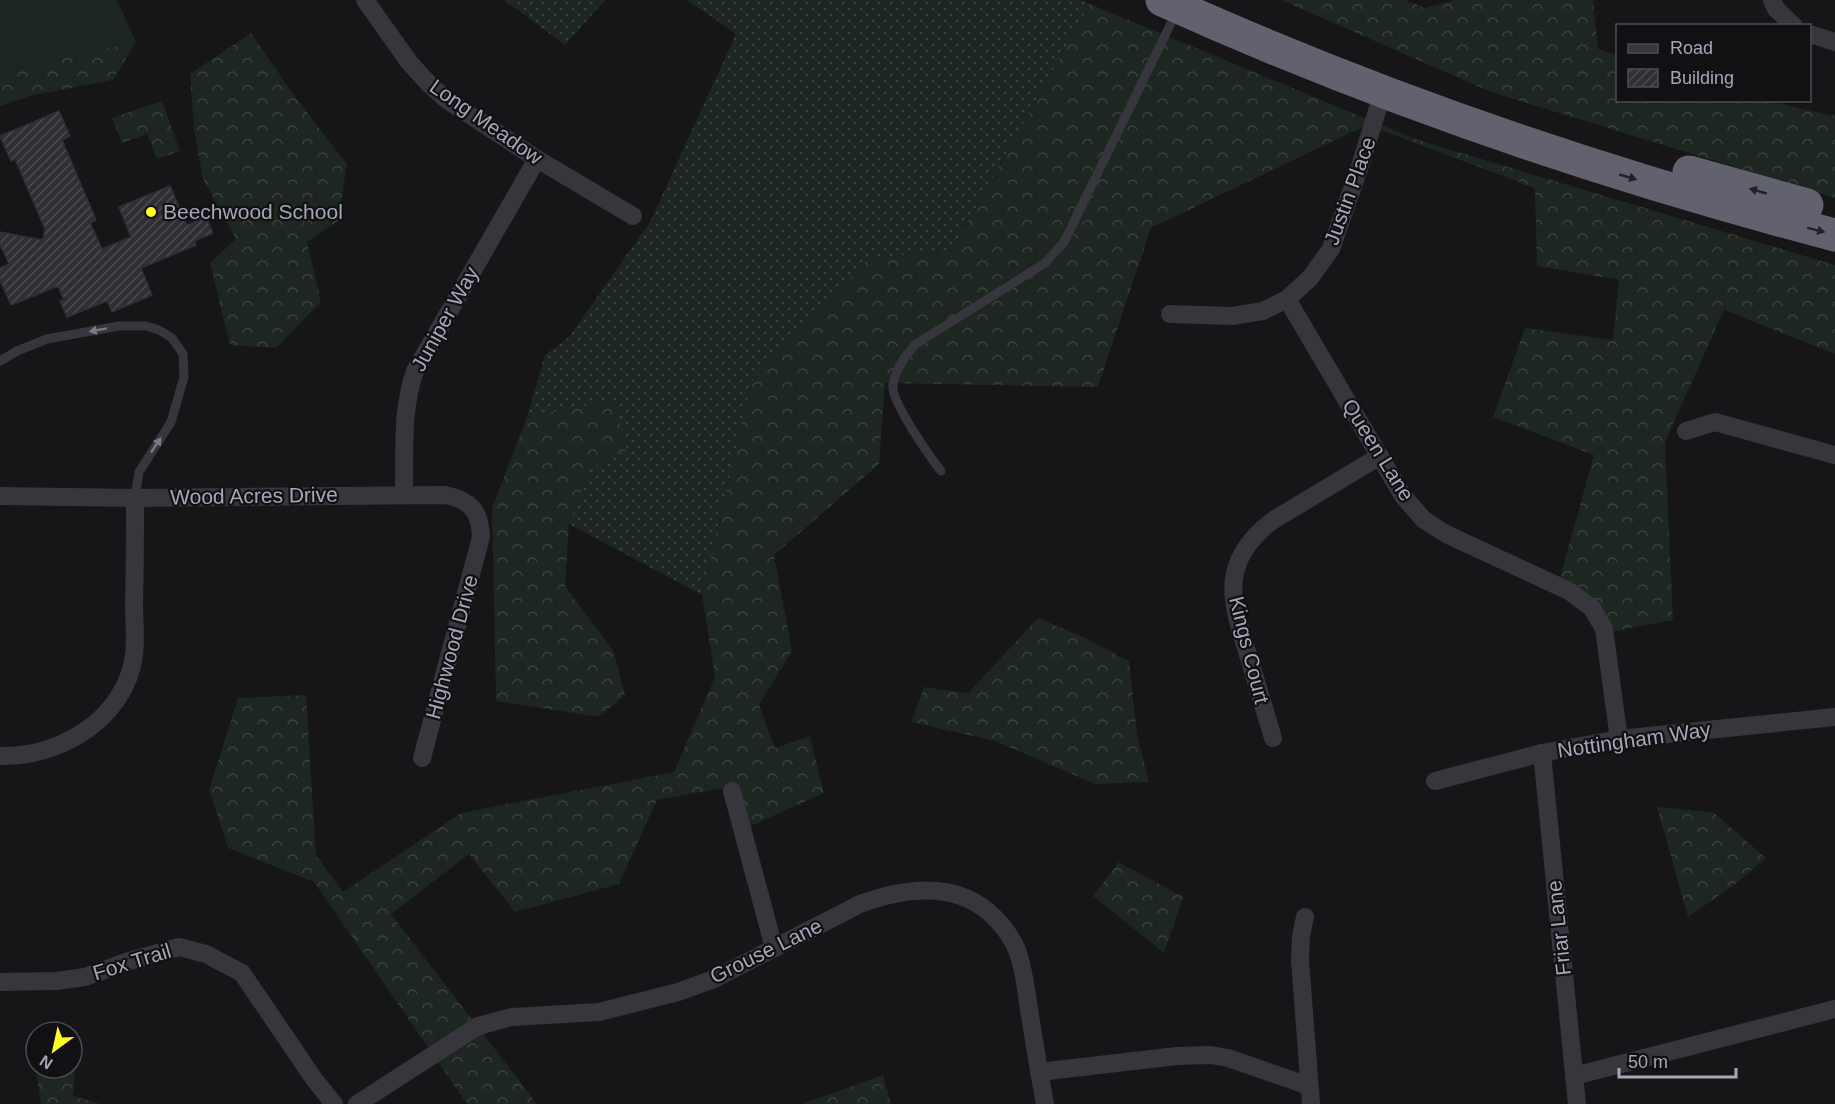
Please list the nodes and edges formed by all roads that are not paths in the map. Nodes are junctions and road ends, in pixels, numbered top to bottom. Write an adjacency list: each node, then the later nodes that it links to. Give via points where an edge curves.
1 (365, 0): 9 (street, Long Meadow, via 428,83 476,121)
2 (1212, 0): 10 (highway, one-way to 2, via 1578,141 1391,73)
3 (1772, 0): 5 (street)
4 (1170, 4): 8 (highway); 19 (lane, via 1064,242 1045,263 916,344 902,359 892,387 898,405)
5 (1792, 24)
6 (1811, 35): 7 (street)
7 (1835, 42)
8 (1383, 92): 12 (highway, one-way to 12, via 1607,171); 13 (street, Justin Place, via 1331,249 1310,278)
9 (537, 159): 11 (street, Long Meadow); 20 (street, Juniper Way, via 415,371 407,404)
10 (1835, 212)
11 (633, 216)
12 (1835, 235)
13 (1287, 299): 14 (street, Justin Place, via 1263,311 1232,316); 18 (street, Queen Lane)
14 (1170, 314)
15 (0, 361): 22 (lane, one-way to 15, via 139,472 171,422 184,377 183,354 172,338 146,326 119,326 47,339)
16 (1686, 431): 17 (street, via 1715,422)
17 (1835, 455)
18 (1380, 456): 25 (street, Kings Court, via 1272,521 1253,538 1239,561 1233,595 1236,616); 26 (street, Queen Lane, via 1403,496 1424,520 1569,591 1592,608 1604,628)
19 (941, 471)
20 (404, 494): 22 (street, Wood Acres Drive); 23 (street, Wood Acres Drive, via 459,498 478,517)
21 (0, 496): 22 (street, Wood Acres Drive)
22 (135, 498): 28 (street, via 134,655 120,693 99,719 73,740 22,756)
23 (481, 537): 29 (street, Highwood Drive)
24 (1835, 717): 26 (street, Nottingham Way)
25 (1273, 738)
26 (1619, 739): 27 (street, Nottingham Way)
27 (1542, 753): 30 (street, Nottingham Way); 37 (street, Friar Lane)
28 (0, 756)
29 (422, 758)
30 (1435, 781)
31 (732, 791): 33 (street)
32 (1305, 917): 38 (street, via 1300,960)
33 (774, 948): 36 (street, Grouse Lane, via 885,895 921,890 969,899 1002,926 1018,952); 40 (street, Grouse Lane, via 714,979 678,992 599,1012 512,1017 478,1026)
34 (0, 982): 39 (street, Fox Trail, via 86,977 179,947 206,954 242,974)
35 (1835, 1009): 37 (street)
36 (1039, 1072): 38 (street, via 1211,1055 1228,1058); 41 (street, Grouse Lane)
37 (1574, 1077): 42 (street, Friar Lane)
38 (1310, 1095)
39 (334, 1104)
40 (357, 1104)
41 (1045, 1104)
42 (1577, 1104)

